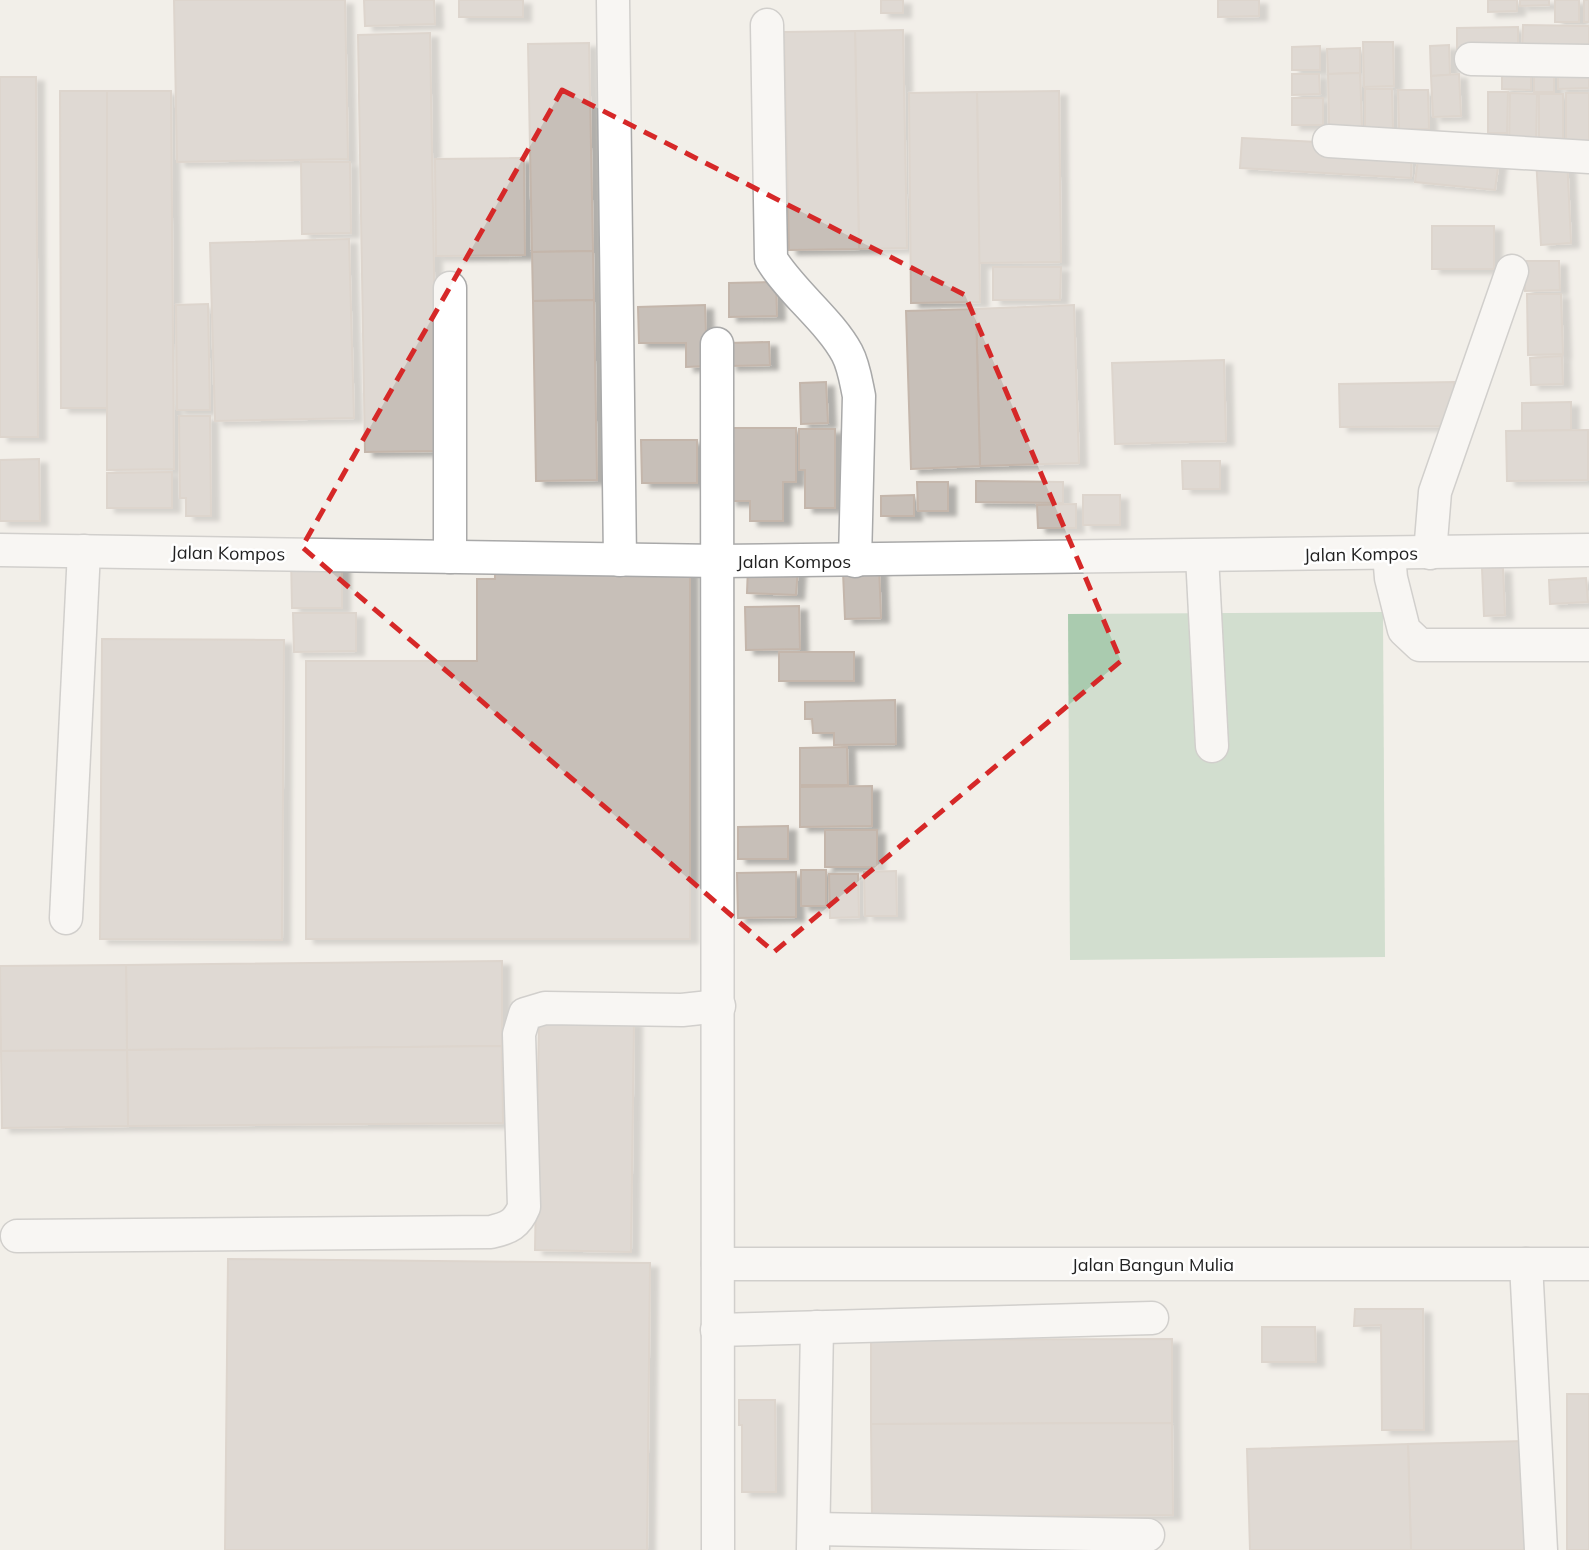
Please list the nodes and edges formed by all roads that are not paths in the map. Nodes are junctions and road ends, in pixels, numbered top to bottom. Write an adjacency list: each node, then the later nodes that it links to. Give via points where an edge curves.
1 (613, 0): 17 (street)
2 (767, 25): 19 (street, via 771,259 847,352 854,370 859,396)
3 (1471, 59): 4 (street)
4 (1589, 61)
5 (1329, 141): 6 (street)
6 (1589, 157)
7 (1512, 271): 13 (street, via 1434,492)
8 (450, 288): 16 (street)
9 (716, 344): 18 (street)
10 (0, 550): 12 (street, Jalan Kompos)
11 (1589, 550): 13 (street, Jalan Kompos)
12 (85, 551): 16 (street, Jalan Kompos); 22 (street)
13 (1430, 553): 14 (street, Jalan Kompos)
14 (1390, 554): 15 (street, Jalan Kompos); 20 (street, via 1404,630 1420,645)
15 (1202, 556): 19 (street, Jalan Kompos); 21 (street)
16 (450, 557): 17 (street, Jalan Kompos)
17 (620, 560): 18 (street, Jalan Kompos)
18 (719, 561): 19 (street, Jalan Kompos); 23 (street)
19 (855, 561)
20 (1589, 645)
21 (1212, 747)
22 (66, 918)
23 (719, 1006): 24 (street, via 682,1010 545,1008 526,1014 519,1034 523,1206 508,1229); 25 (street)
24 (17, 1236)
25 (718, 1264): 26 (street, Jalan Bangun Mulia); 30 (street)
26 (1526, 1264): 27 (street, Jalan Bangun Mulia); 34 (street)
27 (1589, 1264)
28 (1152, 1318): 29 (street)
29 (817, 1327): 30 (street); 32 (street)
30 (717, 1330): 33 (street)
31 (1148, 1535): 32 (street)
32 (813, 1540)
33 (718, 1550)
34 (1541, 1550)

